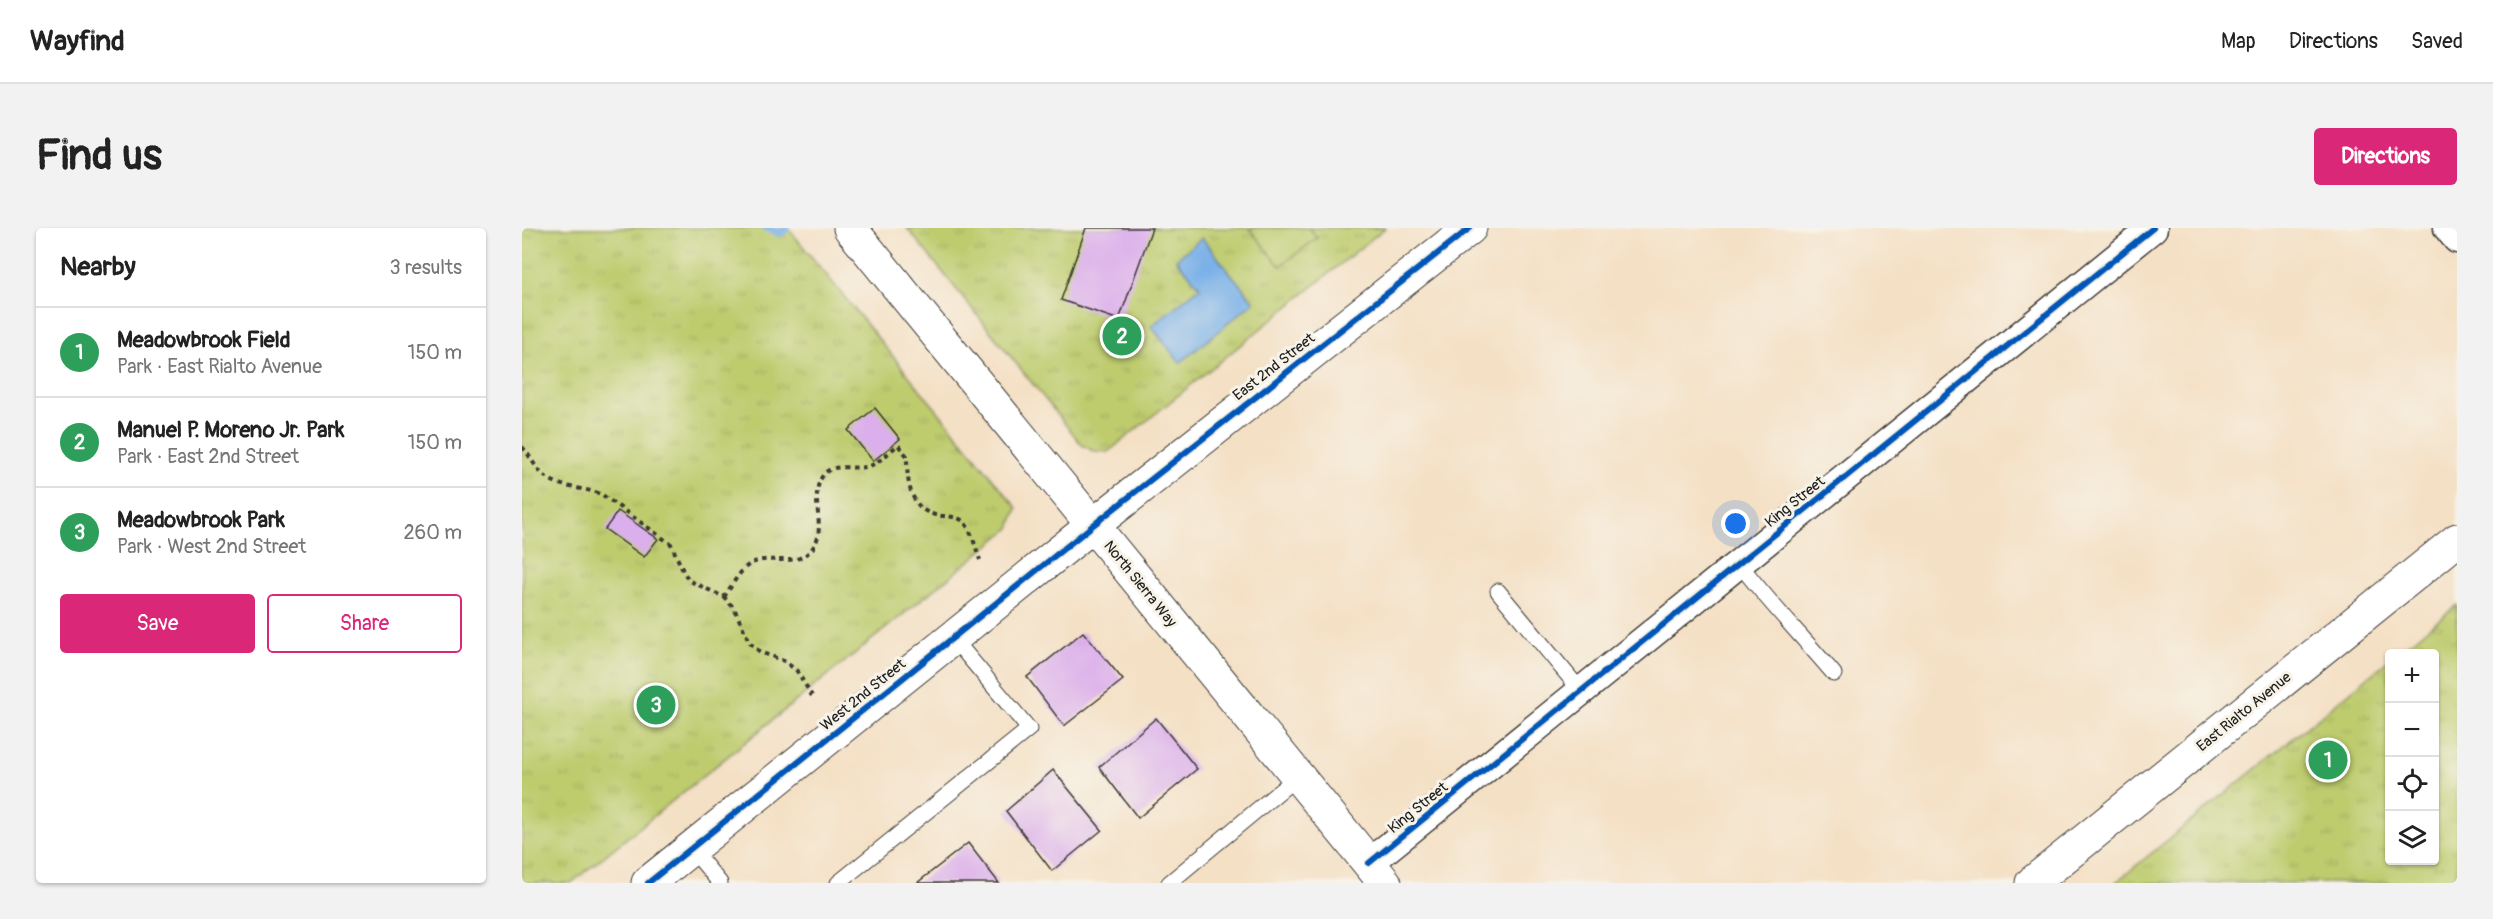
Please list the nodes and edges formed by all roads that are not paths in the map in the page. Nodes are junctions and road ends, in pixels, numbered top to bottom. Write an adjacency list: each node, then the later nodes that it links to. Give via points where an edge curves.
1 (850, 228): 6 (street, North Sierra Way)
2 (1470, 228): 6 (street, East 2nd Street)
3 (2153, 228): 8 (street, King Street)
4 (2448, 228): 5 (street)
5 (2457, 239)
6 (1092, 526): 10 (street, West 2nd Street); 13 (street, North Sierra Way)
7 (2457, 540): 20 (street, East Rialto Avenue)
8 (1738, 563): 11 (lane); 12 (street, King Street)
9 (1498, 591): 12 (lane)
10 (953, 638): 14 (street, West 2nd Street); 18 (lane, via 1029,729)
11 (1834, 674)
12 (1581, 691): 15 (street, King Street)
13 (1298, 776): 15 (street, North Sierra Way); 19 (lane)
14 (691, 848): 16 (street, West 2nd Street); 17 (lane)
15 (1377, 873)
16 (648, 883)
17 (720, 883)
18 (838, 883)
19 (1169, 883)
20 (2032, 883)

